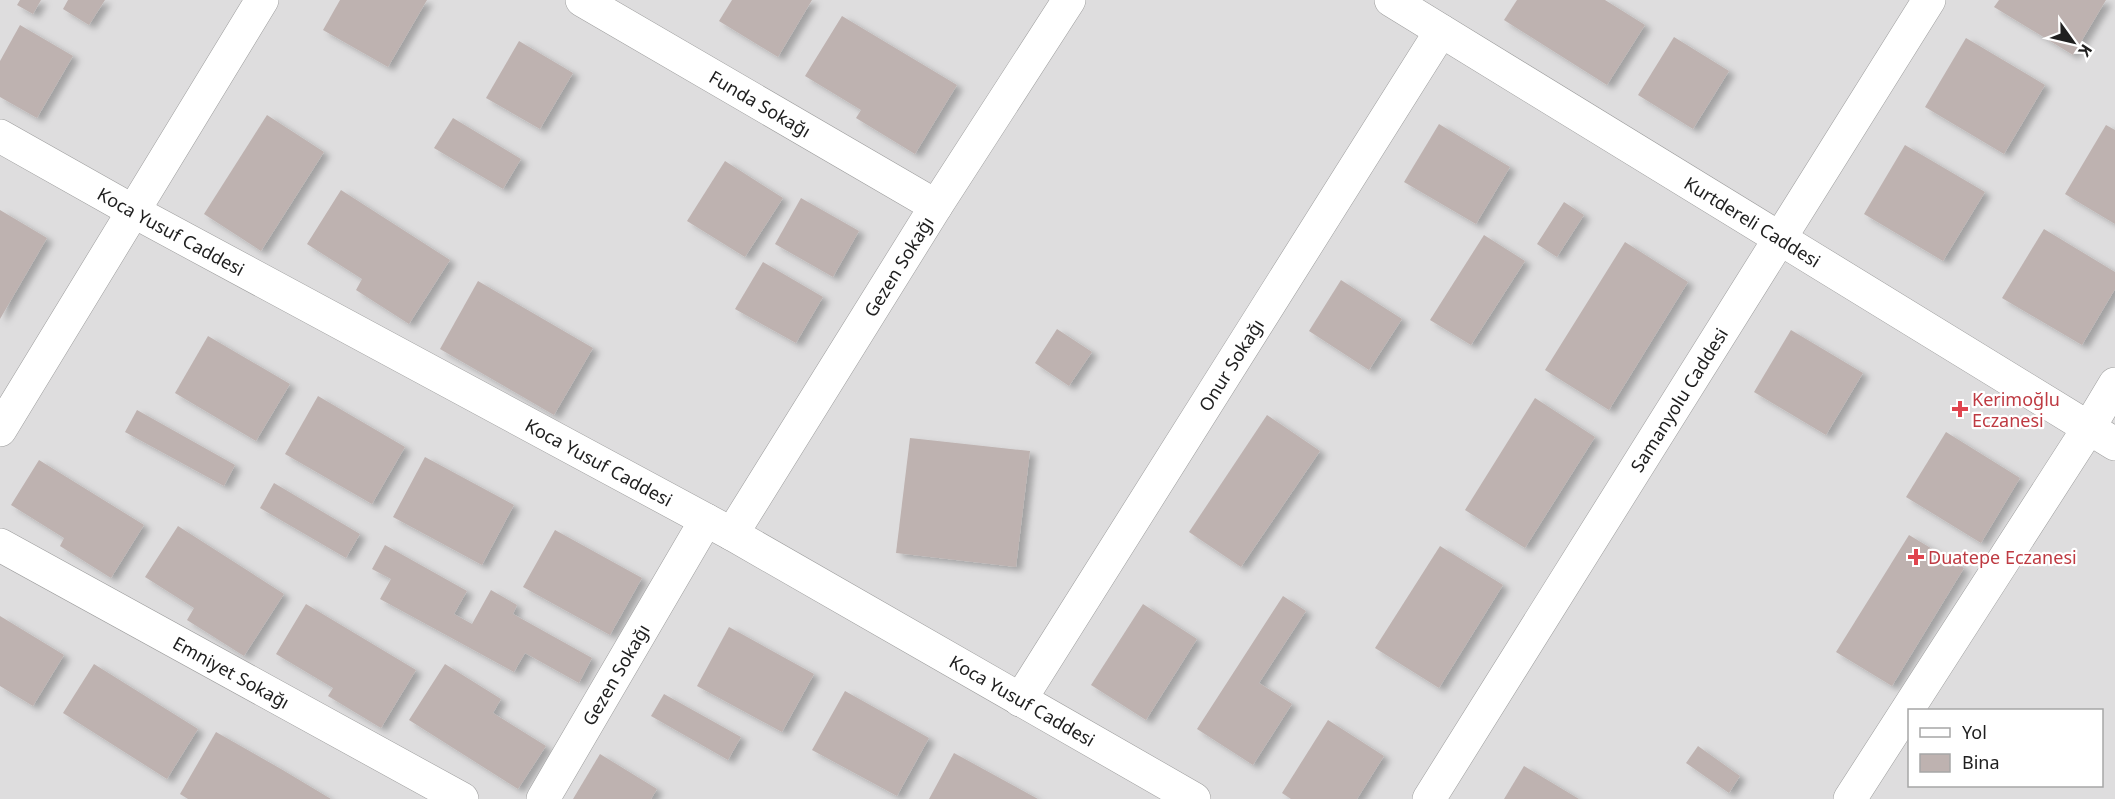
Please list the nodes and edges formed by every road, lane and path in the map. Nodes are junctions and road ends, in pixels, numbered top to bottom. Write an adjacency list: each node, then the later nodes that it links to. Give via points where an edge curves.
1 (262, 0): 9 (street)
2 (582, 0): 8 (street, Funda Sokağı)
3 (1069, 0): 8 (street, Gezen Sokağı)
4 (1391, 0): 6 (street, Kurtdereli Caddesi)
5 (1929, 0): 10 (street, Samanyolu Caddesi)
6 (1442, 31): 10 (street, Kurtdereli Caddesi); 16 (street, Onur Sokağı)
7 (0, 136): 9 (street, Koca Yusuf Caddesi)
8 (936, 206): 14 (street, Gezen Sokağı)
9 (133, 211): 12 (street); 14 (street, Koca Yusuf Caddesi)
10 (1782, 238): 13 (street, Kurtdereli Caddesi); 22 (street, Samanyolu Caddesi)
11 (2115, 384): 13 (street)
12 (0, 430)
13 (2102, 437): 17 (street)
14 (719, 527): 16 (street, Koca Yusuf Caddesi); 20 (street, Gezen Sokağı)
15 (0, 545): 19 (street, Emniyet Sokağı)
16 (1020, 700): 21 (street, Koca Yusuf Caddesi)
17 (1913, 709)
18 (1908, 716): 23 (street)
19 (462, 799)
20 (543, 799)
21 (1194, 799)
22 (1429, 799)
23 (1850, 799)

